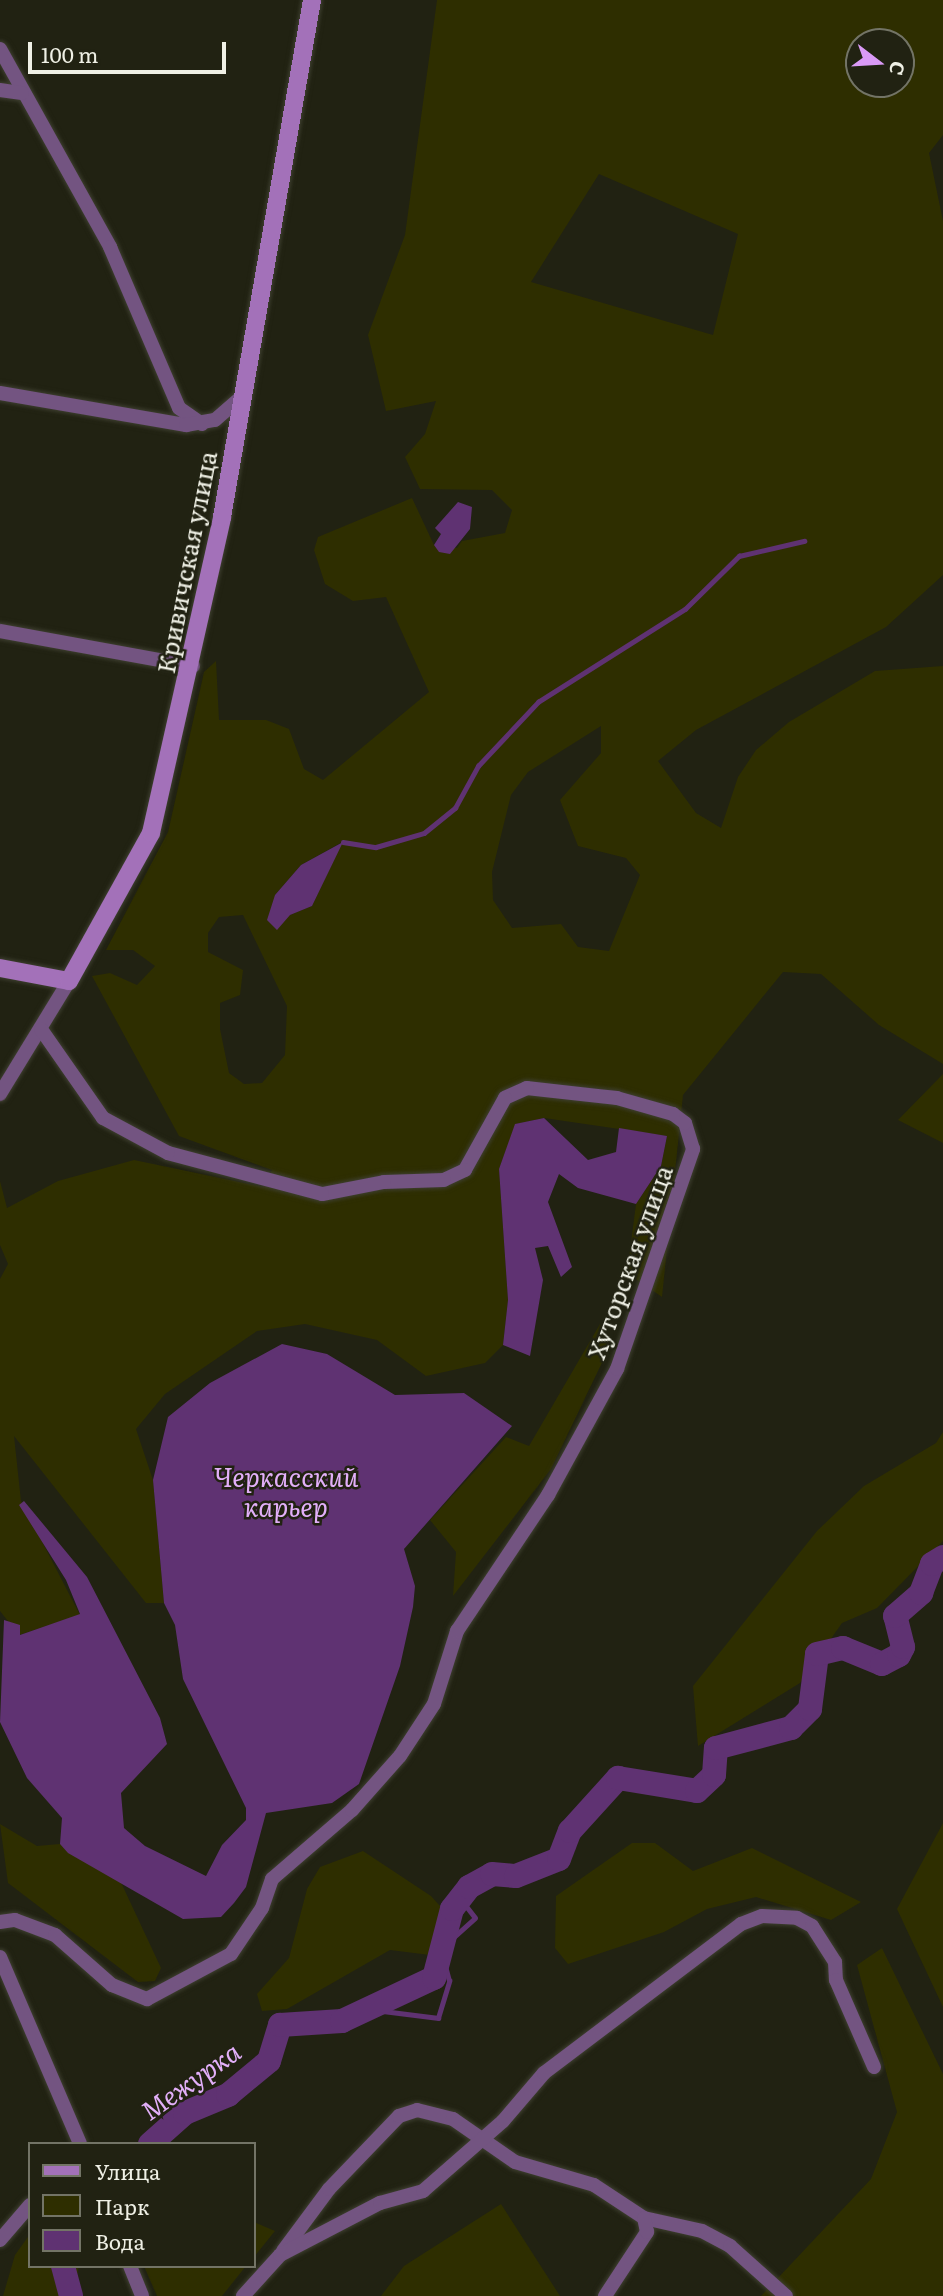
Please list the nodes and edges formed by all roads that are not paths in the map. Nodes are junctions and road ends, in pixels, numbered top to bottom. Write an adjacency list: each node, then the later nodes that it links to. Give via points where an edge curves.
1 (312, 0): 6 (street, Кривичская улица)
2 (0, 49): 4 (street)
3 (0, 90): 4 (street)
4 (22, 93): 7 (street, via 110,247 179,408)
5 (0, 393): 7 (street)
6 (241, 397): 7 (street); 9 (street, Кривичская улица)
7 (202, 424)
8 (0, 631): 9 (street)
9 (193, 666): 11 (street, Кривичская улица, via 151,833)
10 (0, 968): 11 (street)
11 (69, 981): 12 (street, Кривичская улица)
12 (41, 1029): 13 (street, Кривичская улица); 14 (street, Хуторская улица, via 103,1118 168,1153 322,1194 384,1182 444,1180 466,1170 505,1098 527,1088 617,1098 673,1114 685,1123 693,1149 617,1368 548,1495 457,1631 434,1704 400,1756 352,1810 272,1879 262,1908 230,1954 146,1999 112,1985 55,1936 15,1920)
13 (0, 1094)
14 (0, 1922)
15 (0, 1957): 18 (street)
16 (874, 2067): 17 (street, via 836,1980 835,1962 812,1926 797,1918 762,1916 741,1924 544,2073)
17 (480, 2137): 20 (street, via 515,2162 594,2185); 22 (street, via 423,2191 380,2203); 22 (street, via 433,2114 399,2116 329,2189)
18 (79, 2142)
19 (28, 2207): 21 (street)
20 (644, 2218): 26 (street, via 647,2231); 27 (street, via 702,2231 730,2246)
21 (0, 2240)
22 (279, 2255): 25 (street)
23 (131, 2268): 24 (street)
24 (142, 2296)
25 (243, 2296)
26 (605, 2296)
27 (786, 2296)

